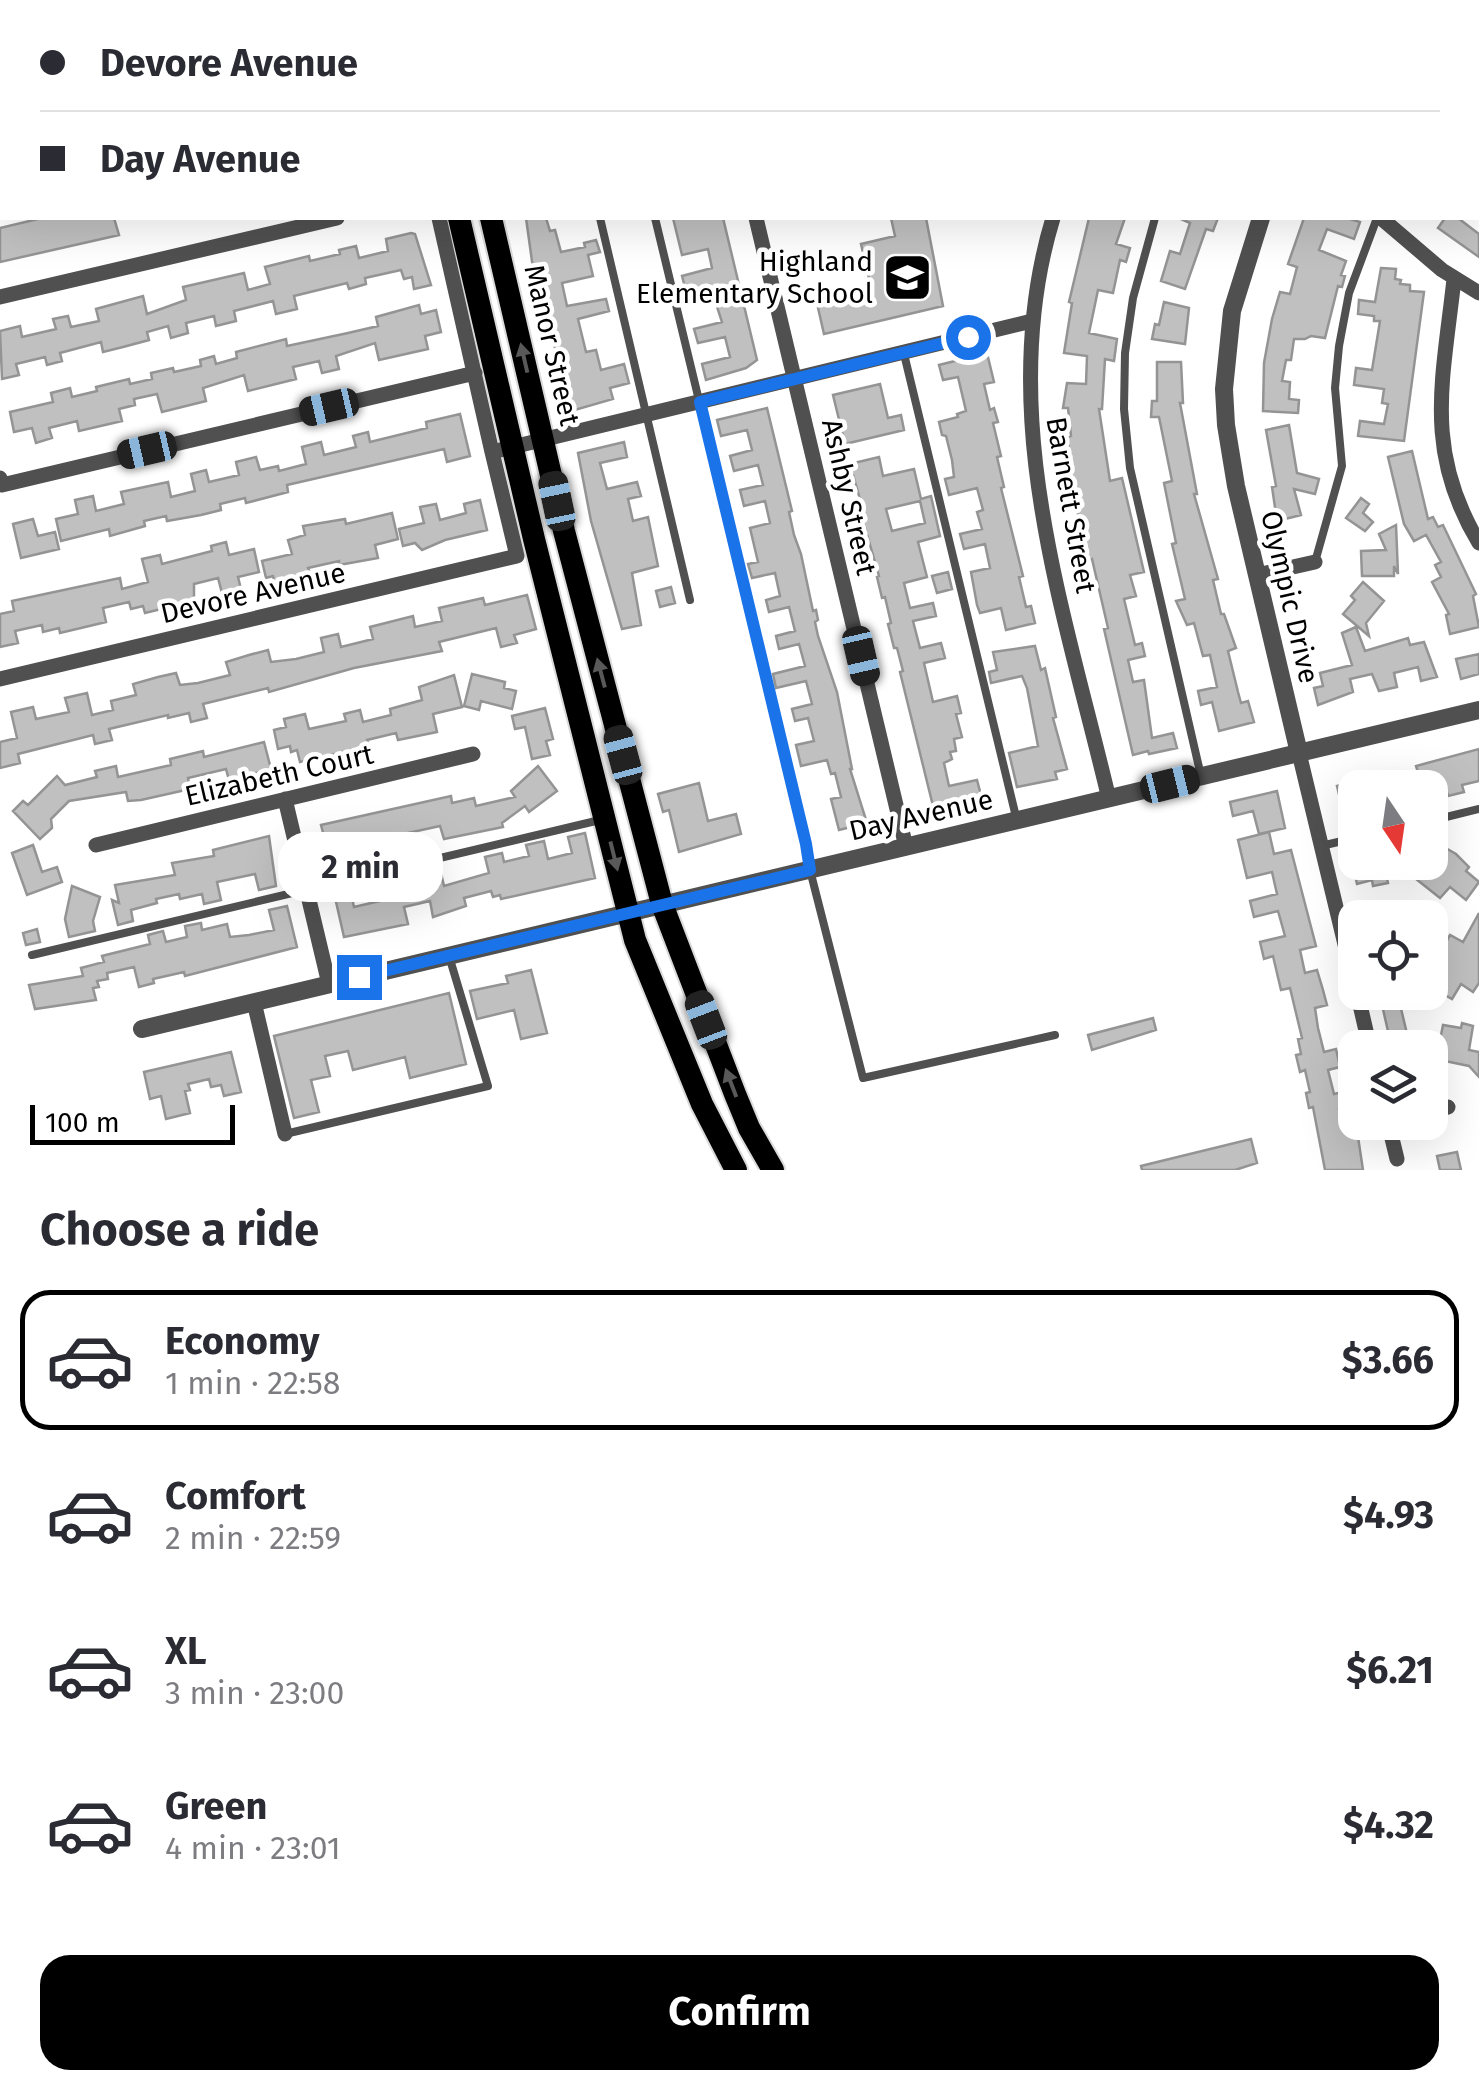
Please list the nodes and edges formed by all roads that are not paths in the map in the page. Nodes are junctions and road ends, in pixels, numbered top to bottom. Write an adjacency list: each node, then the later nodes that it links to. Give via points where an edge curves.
1 (328, 220): 15 (street)
2 (439, 220): 18 (street)
3 (458, 220): 23 (main road)
4 (491, 220): 22 (main road, Manor Street, one-way to 4)
5 (600, 220): 21 (lane)
6 (655, 220): 20 (lane)
7 (756, 220): 19 (street, Ashby Street)
8 (1053, 220): 16 (street, Barnett Street)
9 (1154, 220): 33 (lane, via 1132,298 1124,408 1130,468)
10 (1260, 220): 27 (street, Olympic Drive, via 1232,311 1224,389 1230,461)
11 (1378, 220): 26 (lane, via 1338,346 1342,466)
12 (1381, 220): 13 (street)
13 (1454, 279): 14 (street); 25 (street, via 1441,440 1452,491)
14 (1479, 293)
15 (0, 297)
16 (1032, 321): 17 (street); 35 (street, Barnett Street, via 1029,406 1037,490)
17 (904, 352): 19 (street); 39 (lane)
18 (475, 373): 23 (street); 24 (street)
19 (795, 379): 20 (street); 43 (street, Ashby Street)
20 (700, 402): 21 (street); 44 (lane)
21 (646, 415): 22 (street); 28 (lane)
22 (544, 440): 23 (street); 47 (main road, Manor Street, one-way to 22)
23 (502, 450): 29 (street, Devore Avenue, via 517,556); 38 (main road)
24 (1, 481)
25 (1479, 543)
26 (1315, 562): 27 (street)
27 (1257, 576): 31 (street, Olympic Drive)
28 (690, 600)
29 (0, 680)
30 (1479, 710): 31 (street, Day Avenue)
31 (1298, 753): 33 (street, Day Avenue); 42 (street, Olympic Drive)
32 (474, 754): 34 (street, Elizabeth Court)
33 (1201, 777): 35 (street, Day Avenue)
34 (286, 799): 41 (street, Elizabeth Court); 45 (street)
35 (1109, 799): 39 (street, Day Avenue)
36 (1479, 809): 37 (lane)
37 (1448, 816)
38 (604, 818): 45 (lane); 48 (main road, one-way to 48)
39 (1017, 821): 43 (street, Day Avenue)
40 (1338, 842): 42 (lane)
41 (96, 845)
42 (1321, 846): 46 (street, Olympic Drive)
43 (906, 848): 44 (street, Day Avenue)
44 (810, 870): 47 (street, Day Avenue); 54 (lane, via 863,1078)
45 (307, 890): 49 (lane); 51 (street)
46 (1338, 902)
47 (662, 904): 48 (street, Day Avenue); 59 (main road, Manor Street, one-way to 47, via 749,1128)
48 (628, 912): 50 (street, Day Avenue); 58 (main road, via 702,1104)
49 (32, 954)
50 (449, 956): 51 (street, Day Avenue); 55 (lane, via 488,1086)
51 (329, 984): 52 (street, Day Avenue)
52 (254, 1002): 53 (street, Day Avenue); 55 (street)
53 (142, 1029)
54 (1055, 1035)
55 (285, 1134)
56 (1392, 1140): 57 (street)
57 (1397, 1159)
58 (736, 1170)
59 (773, 1170)

